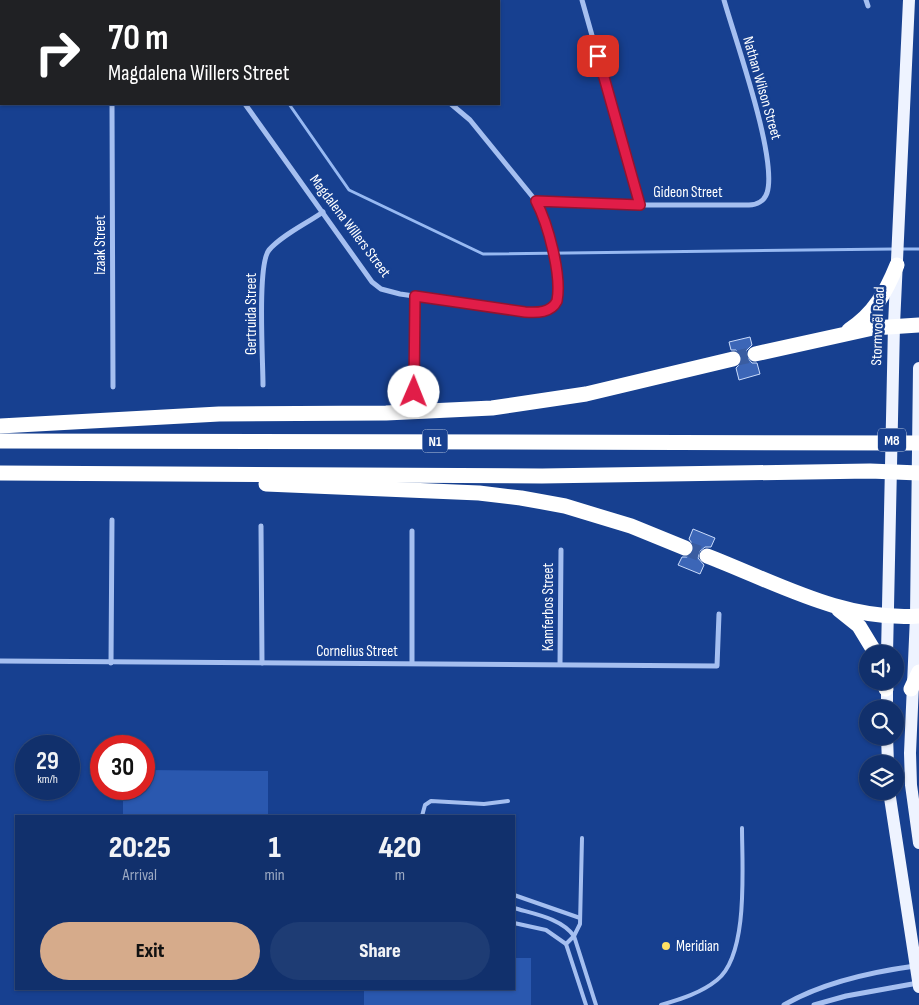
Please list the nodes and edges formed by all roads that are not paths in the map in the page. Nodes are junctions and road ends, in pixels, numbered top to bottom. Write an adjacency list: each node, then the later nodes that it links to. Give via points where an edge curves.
1 (582, 0): 9 (street)
2 (724, 0): 7 (street, Nathan Wilson Street, via 765,141)
3 (909, 0): 11 (main road, Stormvoël Road / M8)
4 (112, 105): 20 (street, Izaak Street)
5 (246, 105): 10 (street, Magdalena Willers Street)
6 (452, 105): 8 (street, via 470,120)
7 (768, 184): 9 (street, Gideon Street, via 764,198 753,205)
8 (536, 201): 9 (street, Gideon Street); 12 (street, Magdalena Willers Street, via 545,223 558,284 557,301 549,309 532,312)
9 (640, 205)
10 (323, 212): 12 (street, Magdalena Willers Street, via 376,286 392,293); 19 (street, Gertruida Street, via 274,246 265,256 262,276)
11 (897, 264): 13 (main road, Stormvoël Road / M8); 15 (highway, via 875,307 862,322)
12 (415, 296): 21 (street)
13 (894, 325): 14 (highway); 15 (highway); 36 (main road, Stormvoël Road / M8)
14 (919, 326)
15 (844, 334): 16 (highway)
16 (755, 354)
17 (733, 359): 22 (highway, via 586,394 492,408 219,414)
18 (919, 368): 35 (main road, M8)
19 (263, 385)
20 (113, 387)
21 (414, 392)
22 (0, 426)
23 (0, 441): 24 (highway, N1)
24 (919, 442)
25 (1, 473): 26 (highway, via 542,476); 30 (highway, via 488,494 565,506 632,526)
26 (919, 473)
27 (112, 520): 40 (street)
28 (261, 526): 41 (street)
29 (412, 531): 42 (street)
30 (685, 548)
31 (561, 550): 43 (street, Kamferbos Street)
32 (707, 556): 33 (highway)
33 (834, 605): 36 (highway); 37 (highway, via 859,626)
34 (719, 614): 43 (street, Cornelius Street, via 719,664 713,666)
35 (917, 616): 36 (highway); 45 (main road, M8)
36 (888, 617): 38 (main road, Stormvoël Road / M8)
37 (871, 645)
38 (888, 645)
39 (0, 661): 40 (street, Cornelius Street)
40 (111, 662): 41 (street, Cornelius Street)
41 (262, 663): 42 (street, Cornelius Street)
42 (412, 663): 43 (street, Cornelius Street)
43 (560, 664)
44 (919, 672): 45 (highway)
45 (912, 689): 51 (main road, M8, via 911,785)
46 (890, 800): 58 (main road)
47 (508, 801): 48 (lane, via 484,804 431,801 425,805)
48 (422, 815)
49 (742, 828): 62 (lane, via 742,912 730,962 709,985)
50 (582, 838): 54 (lane)
51 (919, 843)
52 (515, 895): 54 (lane)
53 (515, 908): 56 (lane, via 562,924)
54 (580, 918): 56 (lane)
55 (515, 923): 57 (lane, via 546,930)
56 (574, 936): 57 (lane); 61 (lane)
57 (566, 944): 60 (lane)
58 (917, 966): 59 (main road); 63 (street, via 840,982)
59 (919, 984): 64 (street, via 846,996)
60 (586, 1005)
61 (596, 1005)
62 (661, 1005)
63 (784, 1005)
64 (814, 1005)

